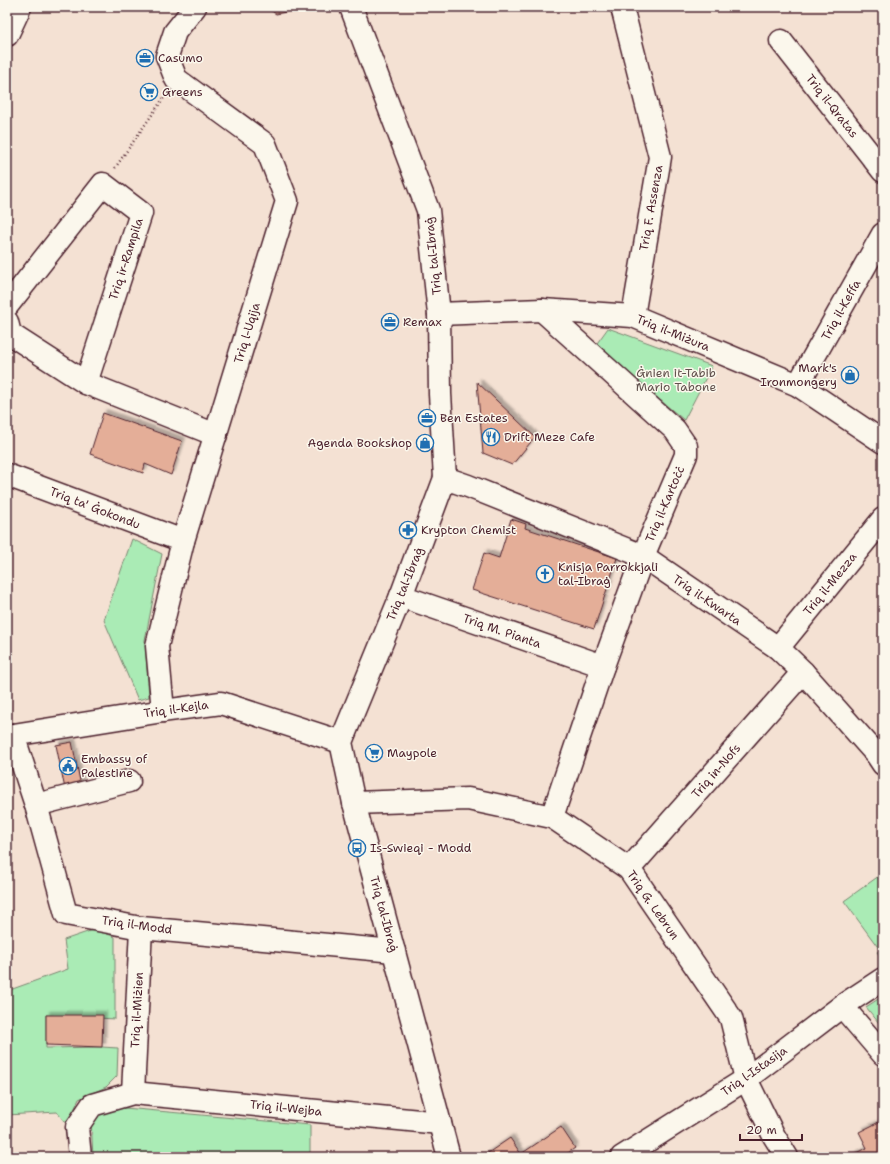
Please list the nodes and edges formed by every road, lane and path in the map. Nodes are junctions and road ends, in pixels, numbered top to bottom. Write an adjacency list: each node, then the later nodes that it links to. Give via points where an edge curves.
1 (20, 7): 5 (main road)
2 (195, 7): 7 (main road, via 175,32 167,56)
3 (351, 7): 13 (main road, Triq tal-Ibraġ, via 428,210)
4 (622, 7): 14 (main road, Triq F. Assenza, via 660,157)
5 (7, 35)
6 (781, 41): 8 (main road, Triq il-Qratas)
7 (176, 79): 9 (path); 18 (main road, Triq l-Uqija, via 265,144 287,201)
8 (883, 171)
9 (104, 184): 11 (main road); 16 (main road, Triq ir-Rampila, via 141,213)
10 (880, 243): 17 (main road, Triq il-Keffa)
11 (7, 306)
12 (542, 310): 13 (main road, Triq il-Miżura); 14 (main road, Triq il-Miżura); 24 (main road, Triq il-Kartoċċ, via 675,430 686,446 686,455)
13 (439, 314): 21 (main road, Triq tal-Ibraġ)
14 (633, 316): 17 (main road, Triq il-Miżura)
15 (7, 322): 16 (main road, via 10,334)
16 (86, 383): 18 (main road)
17 (798, 385): 19 (main road, Triq il-Miżura)
18 (216, 435): 23 (main road, Triq l-Uqija)
19 (883, 442)
20 (7, 475): 23 (main road, Triq ta' Ġokondu)
21 (445, 478): 24 (main road, Triq il-Kwarta); 25 (main road, Triq tal-Ibraġ)
22 (883, 519): 26 (main road, Triq il-Mezza)
23 (183, 542): 29 (main road, Triq l-Uqija, via 157,646)
24 (643, 556): 26 (main road, Triq il-Kwarta); 27 (main road, Triq il-Kartoċċ)
25 (401, 596): 27 (main road, Triq M. Pianta); 31 (main road, Triq tal-Ibraġ)
26 (778, 648): 28 (main road, Triq il-Kwarta)
27 (603, 666): 36 (main road, Triq il-Kartoċċ)
28 (803, 672): 32 (main road, Triq il-Kwarta); 37 (main road, Triq in-Nofs)
29 (163, 711): 30 (main road, Triq il-Kejla); 31 (main road, Triq il-Kejla, via 221,703)
30 (10, 736): 35 (main road, Triq il-Modd)
31 (341, 742): 34 (main road, Triq tal-Ibraġ)
32 (883, 764)
33 (128, 781): 35 (main road)
34 (354, 803): 36 (main road, Triq G. Lebrun, via 468,799); 39 (main road, Triq tal-Ibraġ)
35 (36, 805): 38 (main road, Triq il-Modd, via 66,914)
36 (552, 817): 37 (main road, Triq G. Lebrun)
37 (629, 869): 43 (main road, Triq G. Lebrun, via 731,1018)
38 (141, 928): 39 (main road, Triq il-Modd); 44 (main road, Triq il-Miżien)
39 (394, 950): 45 (main road, Triq tal-Ibraġ)
40 (883, 979): 41 (main road, Triq l-Istasija)
41 (842, 1006): 42 (main road); 43 (main road, Triq l-Istasija)
42 (883, 1054)
43 (746, 1079): 48 (main road, Triq l-Istasija); 49 (main road, Triq G. Lebrun)
44 (133, 1093): 45 (main road, Triq il-Wejba); 46 (main road, via 92,1105 77,1127)
45 (440, 1123): 47 (main road, Triq tal-Ibraġ)
46 (80, 1157)
47 (449, 1157)
48 (622, 1157)
49 (787, 1157)

